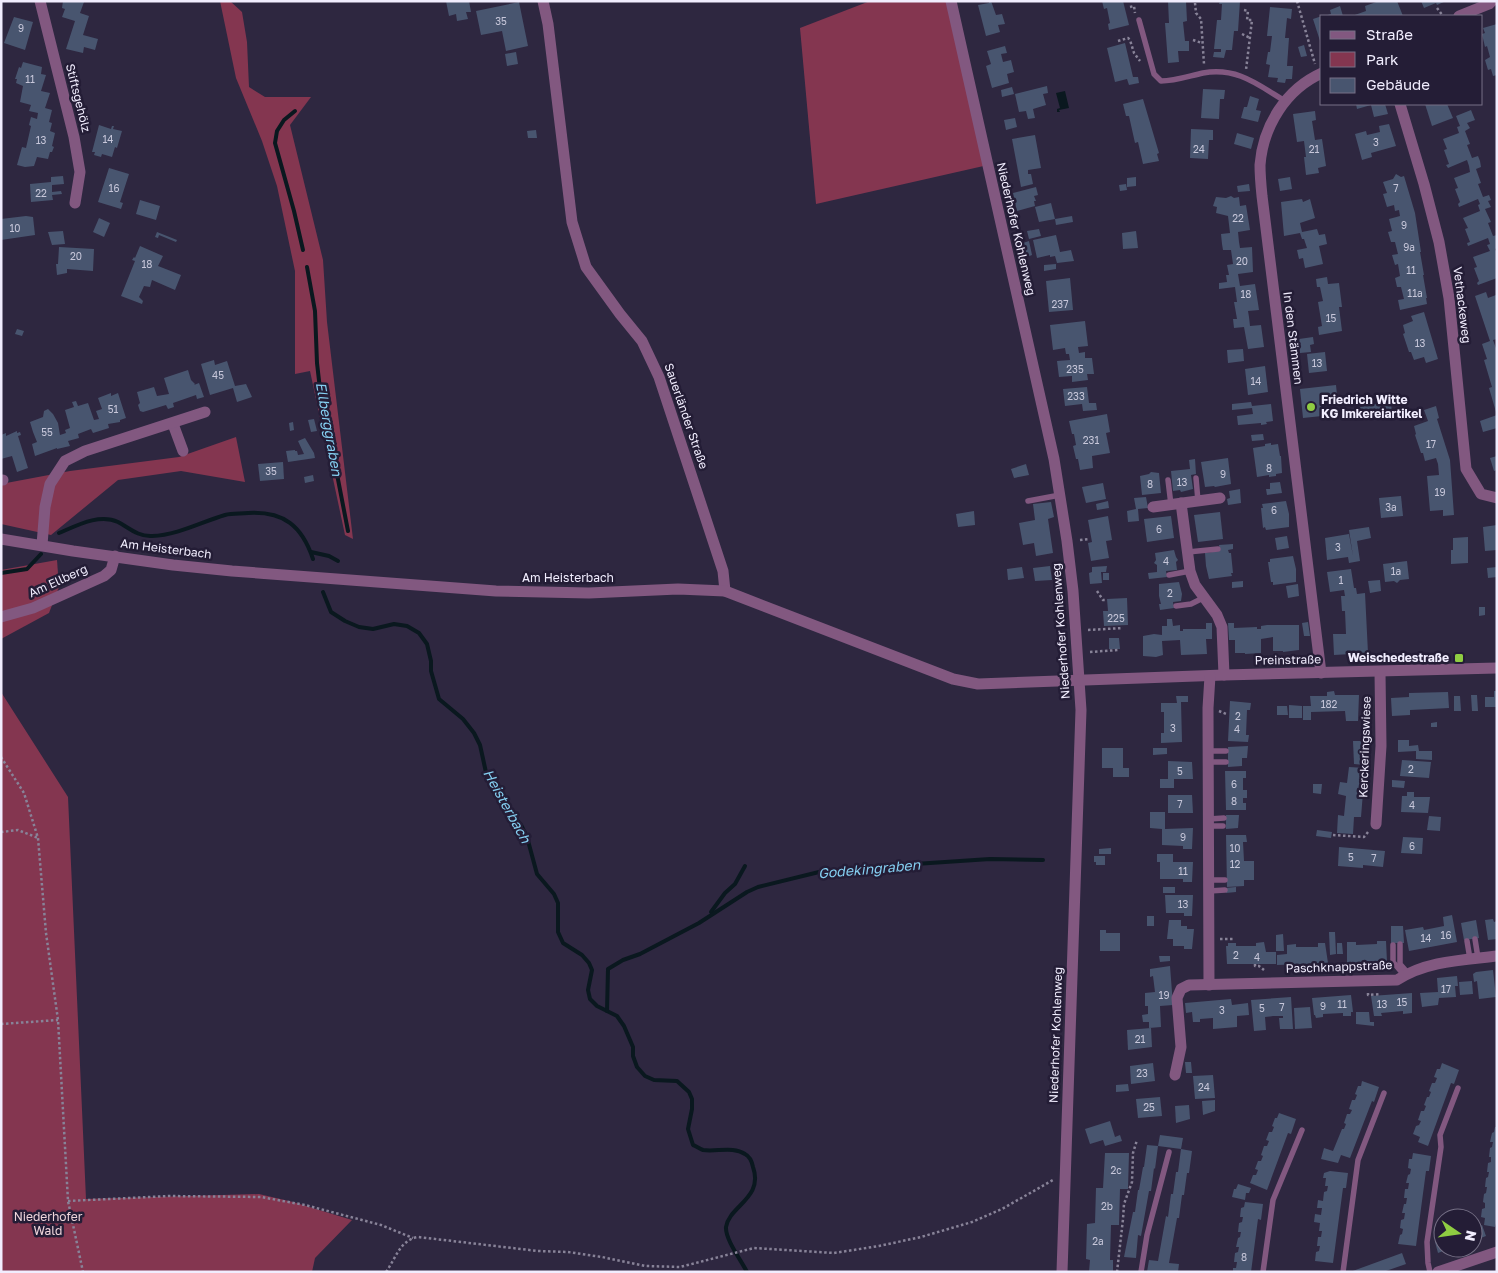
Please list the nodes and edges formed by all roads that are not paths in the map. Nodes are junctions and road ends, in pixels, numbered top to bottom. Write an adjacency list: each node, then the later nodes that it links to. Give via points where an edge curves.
1 (40, 1): 10 (street, Stiftsgehölz, via 74,137 80,172)
2 (544, 1): 30 (street, Sauerländer Straße, via 572,222 586,267 642,341 659,377 723,571)
3 (951, 1): 16 (street, Niederhofer Kohlenweg)
4 (1492, 1): 5 (street)
5 (1462, 15)
6 (1139, 20): 8 (lane, via 1154,74 1161,81 1227,72 1246,77)
7 (1320, 74): 8 (street, In den Stämmen, via 1299,86)
8 (1285, 101): 36 (street, In den Stämmen, via 1264,143 1260,165)
9 (1400, 105): 18 (street, Vethackeweg, via 1439,242 1449,298 1466,469 1481,494)
10 (76, 203)
11 (205, 412): 12 (street)
12 (173, 424): 13 (street); 24 (street, via 85,451 65,461 50,484)
13 (183, 451)
14 (1196, 478): 20 (lane)
15 (1168, 480): 21 (lane)
16 (1060, 495): 19 (lane); 39 (street, Niederhofer Kohlenweg, via 1073,591)
17 (1220, 498): 20 (street)
18 (1497, 498)
19 (1028, 501)
20 (1198, 501): 21 (street)
21 (1176, 504): 22 (street); 26 (street)
22 (1153, 507)
23 (1, 539): 24 (street, Am Heisterbach)
24 (42, 545): 27 (street, Am Heisterbach)
25 (1218, 549): 26 (lane)
26 (1188, 552): 28 (street)
27 (115, 556): 30 (street, Am Heisterbach, via 232,571 496,591); 33 (street, Am Ellberg, via 104,576 33,608)
28 (1190, 571): 29 (lane); 31 (street, via 1195,585)
29 (1169, 575)
30 (726, 591): 39 (street, Am Heisterbach, via 953,679 978,684)
31 (1205, 597): 32 (lane, via 1191,604); 37 (street, via 1222,627)
32 (1176, 606)
33 (1, 617)
34 (1497, 668): 35 (street, Preinstraße)
35 (1380, 672): 36 (street, Preinstraße); 45 (street, Kerckeringswiese, via 1381,746)
36 (1321, 673): 37 (street, Preinstraße)
37 (1224, 675): 38 (street, Preinstraße)
38 (1210, 676): 39 (street, Preinstraße); 41 (street)
39 (1079, 681): 64 (street, Niederhofer Kohlenweg, via 1081,710)
40 (1226, 751): 41 (lane)
41 (1209, 757): 42 (lane); 44 (street)
42 (1226, 762)
43 (1224, 818): 44 (lane)
44 (1209, 822): 46 (lane); 48 (street)
45 (1376, 824)
46 (1223, 826)
47 (1225, 880): 48 (lane)
48 (1209, 886): 49 (lane); 57 (street)
49 (1225, 890)
50 (1475, 939): 55 (lane)
51 (1467, 941): 55 (lane)
52 (1400, 944): 56 (lane, via 1400,964)
53 (1392, 945): 56 (lane, via 1393,962)
54 (1497, 956): 55 (street, Paschknappstraße)
55 (1474, 959): 56 (street, Paschknappstraße, via 1432,965)
56 (1406, 974): 57 (street, Paschknappstraße, via 1397,980)
57 (1209, 985): 58 (street, via 1189,985 1181,989 1177,998 1181,1047)
58 (1175, 1075)
59 (1458, 1088): 68 (lane, via 1440,1135 1428,1242)
60 (1384, 1093): 67 (lane, via 1358,1160)
61 (1302, 1130): 66 (lane, via 1273,1200)
62 (1169, 1152): 65 (lane, via 1147,1235)
63 (1497, 1252): 69 (street)
64 (1062, 1272)
65 (1141, 1272)
66 (1263, 1272)
67 (1343, 1272)
68 (1430, 1272)
69 (1438, 1272)

